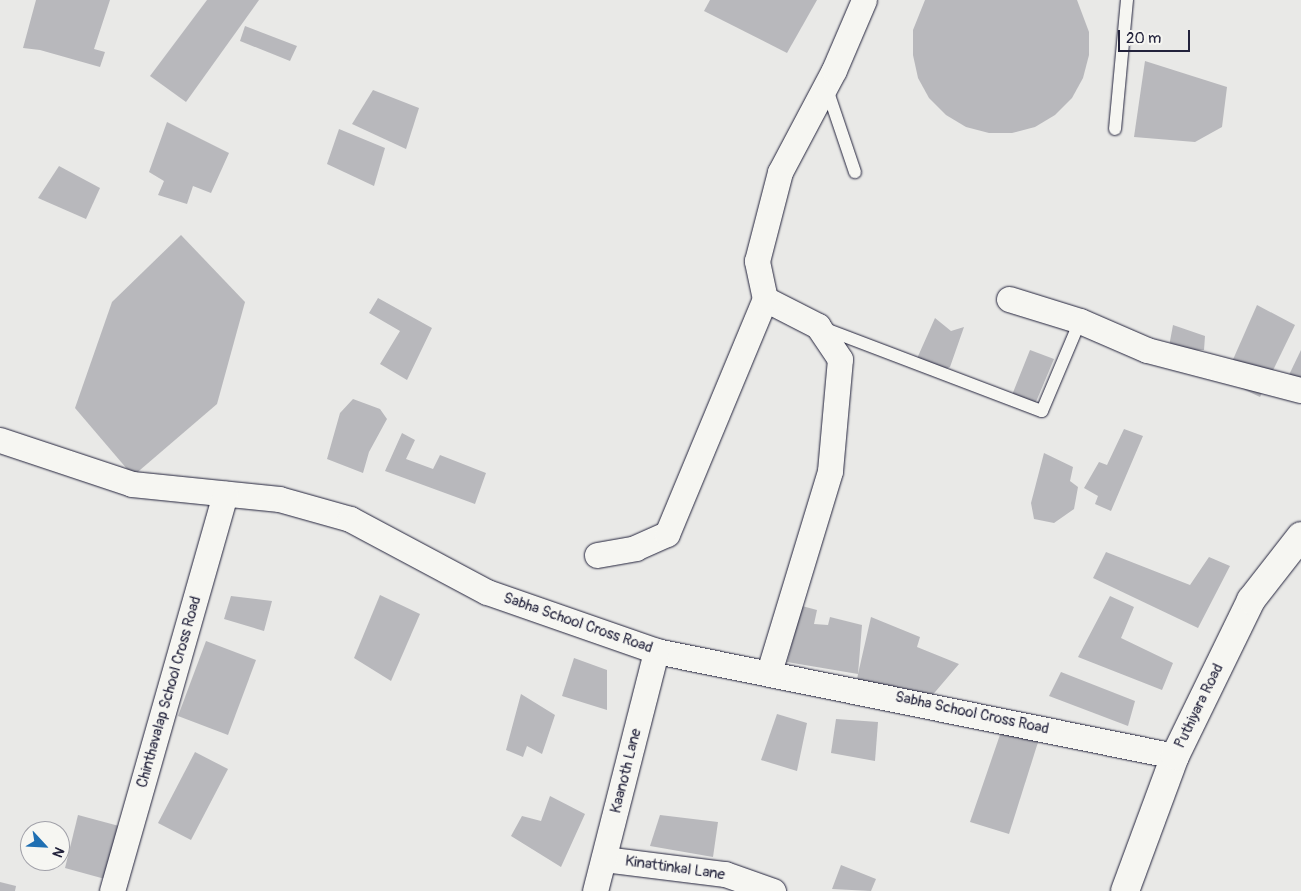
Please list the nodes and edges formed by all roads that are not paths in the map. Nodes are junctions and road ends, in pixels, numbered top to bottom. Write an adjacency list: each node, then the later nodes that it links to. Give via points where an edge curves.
1 (864, 0): 3 (street)
2 (1127, 0): 4 (lane)
3 (826, 86): 5 (lane); 6 (street, via 780,172 757,261)
4 (1116, 129)
5 (855, 172)
6 (765, 299): 9 (street); 14 (street, via 667,534 635,548)
7 (1009, 299): 8 (street)
8 (1080, 321): 9 (lane, via 1042,411); 10 (street, via 1147,350)
9 (818, 326): 16 (street, via 840,359 830,471)
10 (1301, 390)
11 (0, 440): 12 (street, Sabha School Cross Road, via 132,484)
12 (226, 494): 15 (street, Sabha School Cross Road, via 279,499 350,520 487,592); 19 (street, Chinthavalap School Cross Road)
13 (1301, 536): 17 (main road, Puthiyara Road, via 1251,600)
14 (597, 555)
15 (656, 651): 16 (street, Sabha School Cross Road); 18 (street, Kaanoth Lane)
16 (769, 672): 17 (street, Sabha School Cross Road)
17 (1175, 756): 22 (main road, Puthiyara Road)
18 (604, 859): 20 (street, Kaanoth Lane); 21 (street, Kinattinkal Lane, via 725,874)
19 (112, 891)
20 (595, 891)
21 (773, 891)
22 (1124, 891)

